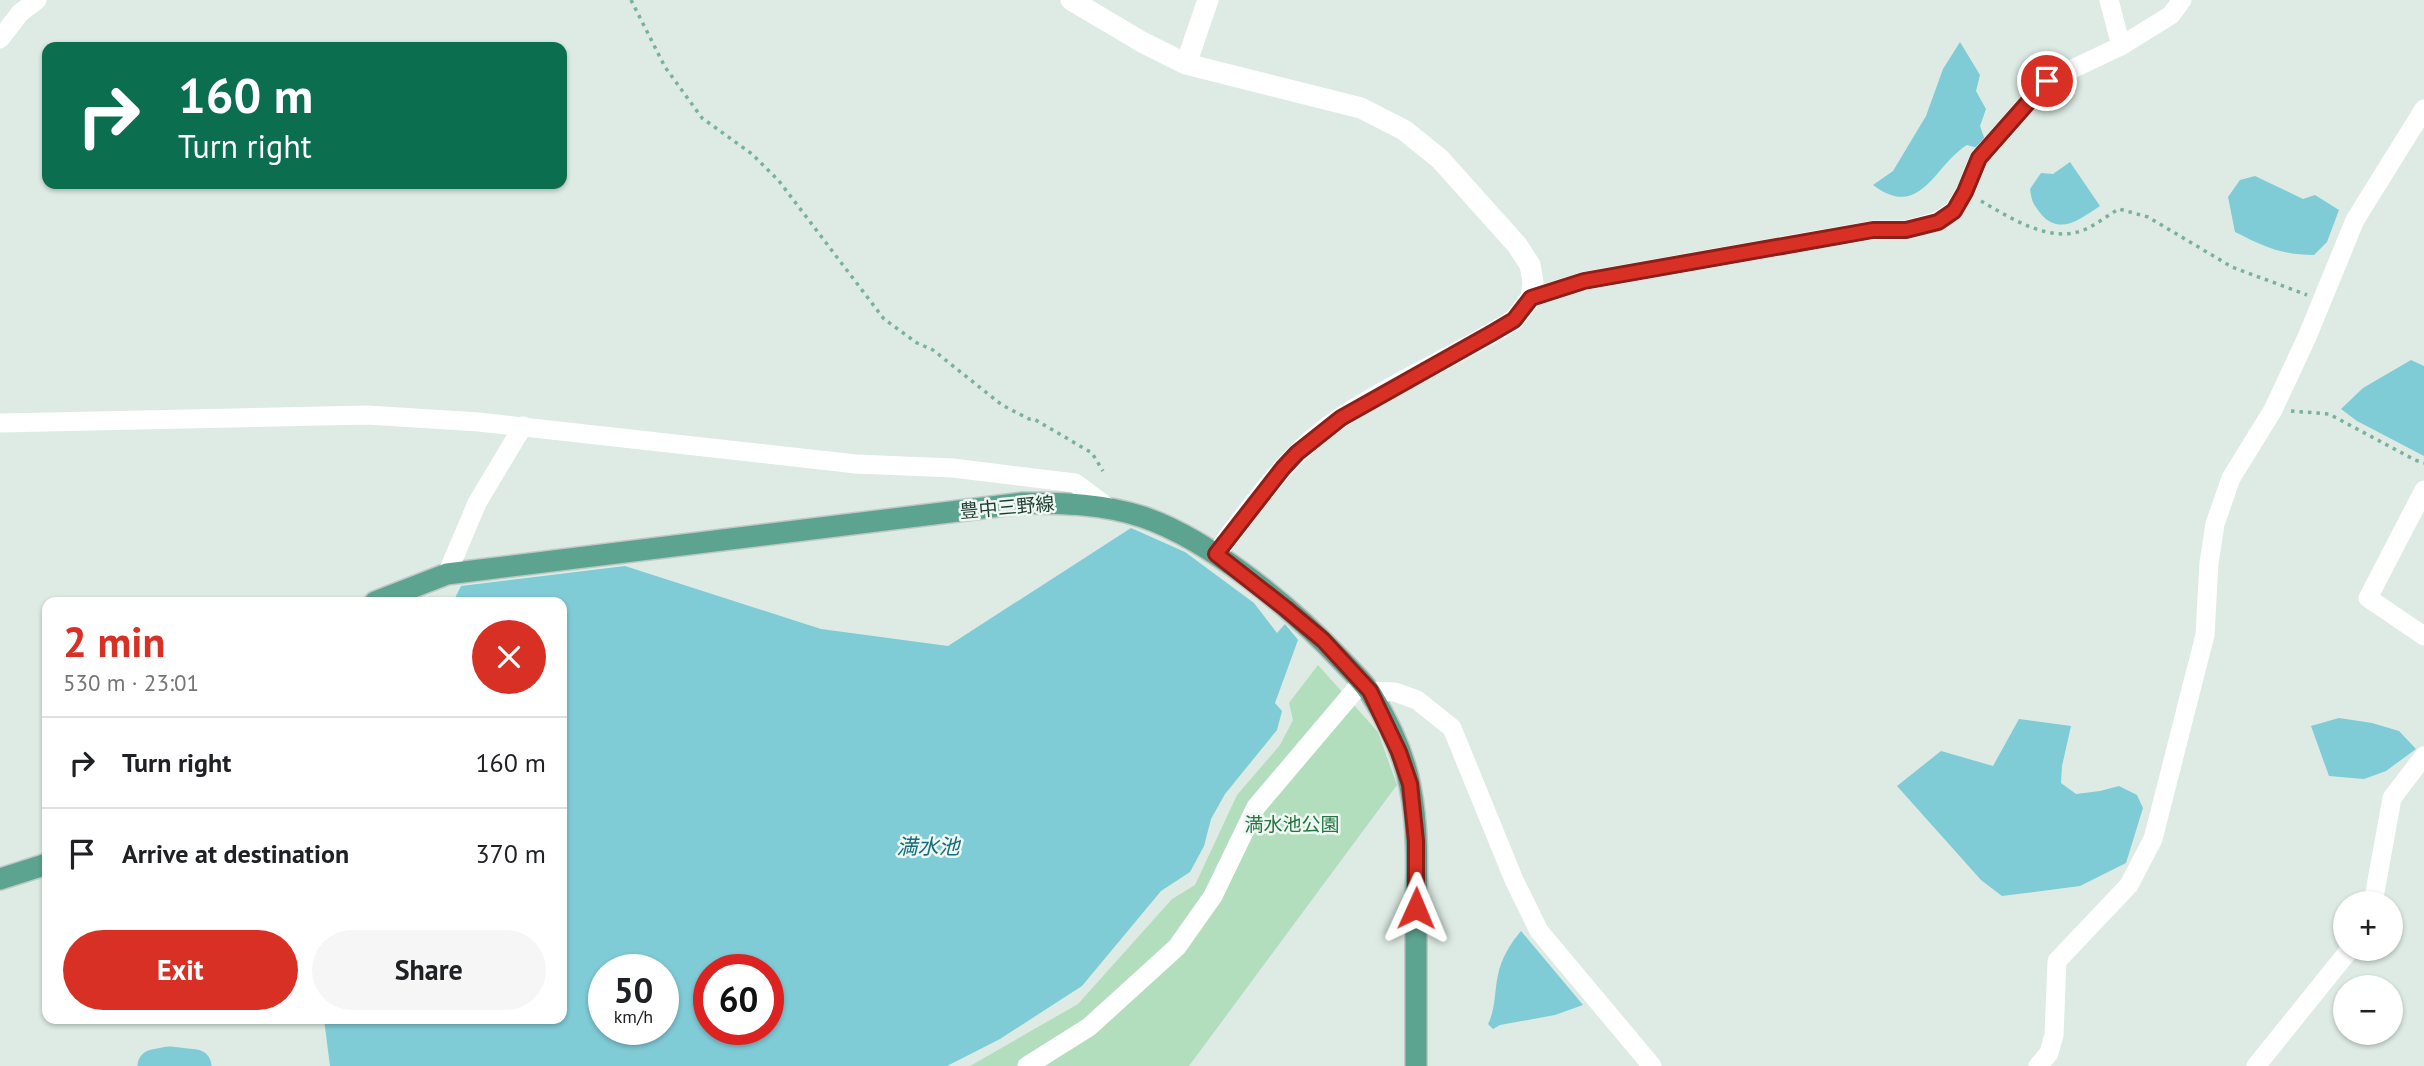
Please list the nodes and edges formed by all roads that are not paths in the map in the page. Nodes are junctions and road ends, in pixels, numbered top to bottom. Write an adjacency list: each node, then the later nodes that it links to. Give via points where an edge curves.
1 (37, 0): 6 (street)
2 (1071, 0): 8 (street)
3 (1208, 0): 8 (street)
4 (2109, 0): 7 (street)
5 (2182, 0): 7 (street, via 2171,15)
6 (0, 39)
7 (2121, 46): 10 (street, via 2047,81 1979,158 1954,211 1938,222 1584,281)
8 (1186, 64): 10 (street, via 1361,108 1404,130 1440,159 1517,245 1530,265)
9 (2424, 109): 28 (street, via 2355,220 2273,410 2231,478 2215,524 2205,635 2153,839 2129,885 2057,961 2054,1035 2049,1053)
10 (1531, 298): 15 (street, via 1514,320 1330,426 1269,483)
11 (0, 423): 12 (street, via 366,415)
12 (523, 426): 14 (street, via 856,464 953,467 1075,483); 16 (street, via 477,503)
13 (2424, 490): 18 (street, via 2368,598)
14 (1110, 509): 15 (main road, 豊中三野線, via 1144,517); 16 (main road, 豊中三野線, via 1023,503)
15 (1216, 554): 19 (main road, 豊中三野線, via 1323,640)
16 (447, 574): 17 (main road, 豊中三野線)
17 (387, 597)
18 (2424, 636)
19 (1366, 687): 25 (street, via 1256,807 1213,896 1177,947 1089,1027); 26 (main road, 豊中三野線, via 1399,752 1416,825); 27 (street, via 1417,700 1452,728 1539,931)
20 (2424, 756): 23 (street, via 2392,798)
21 (42, 866): 22 (main road)
22 (0, 879)
23 (2375, 891)
24 (2341, 961): 29 (street)
25 (1027, 1066)
26 (1416, 1066)
27 (1652, 1066)
28 (2038, 1066)
29 (2256, 1066)

